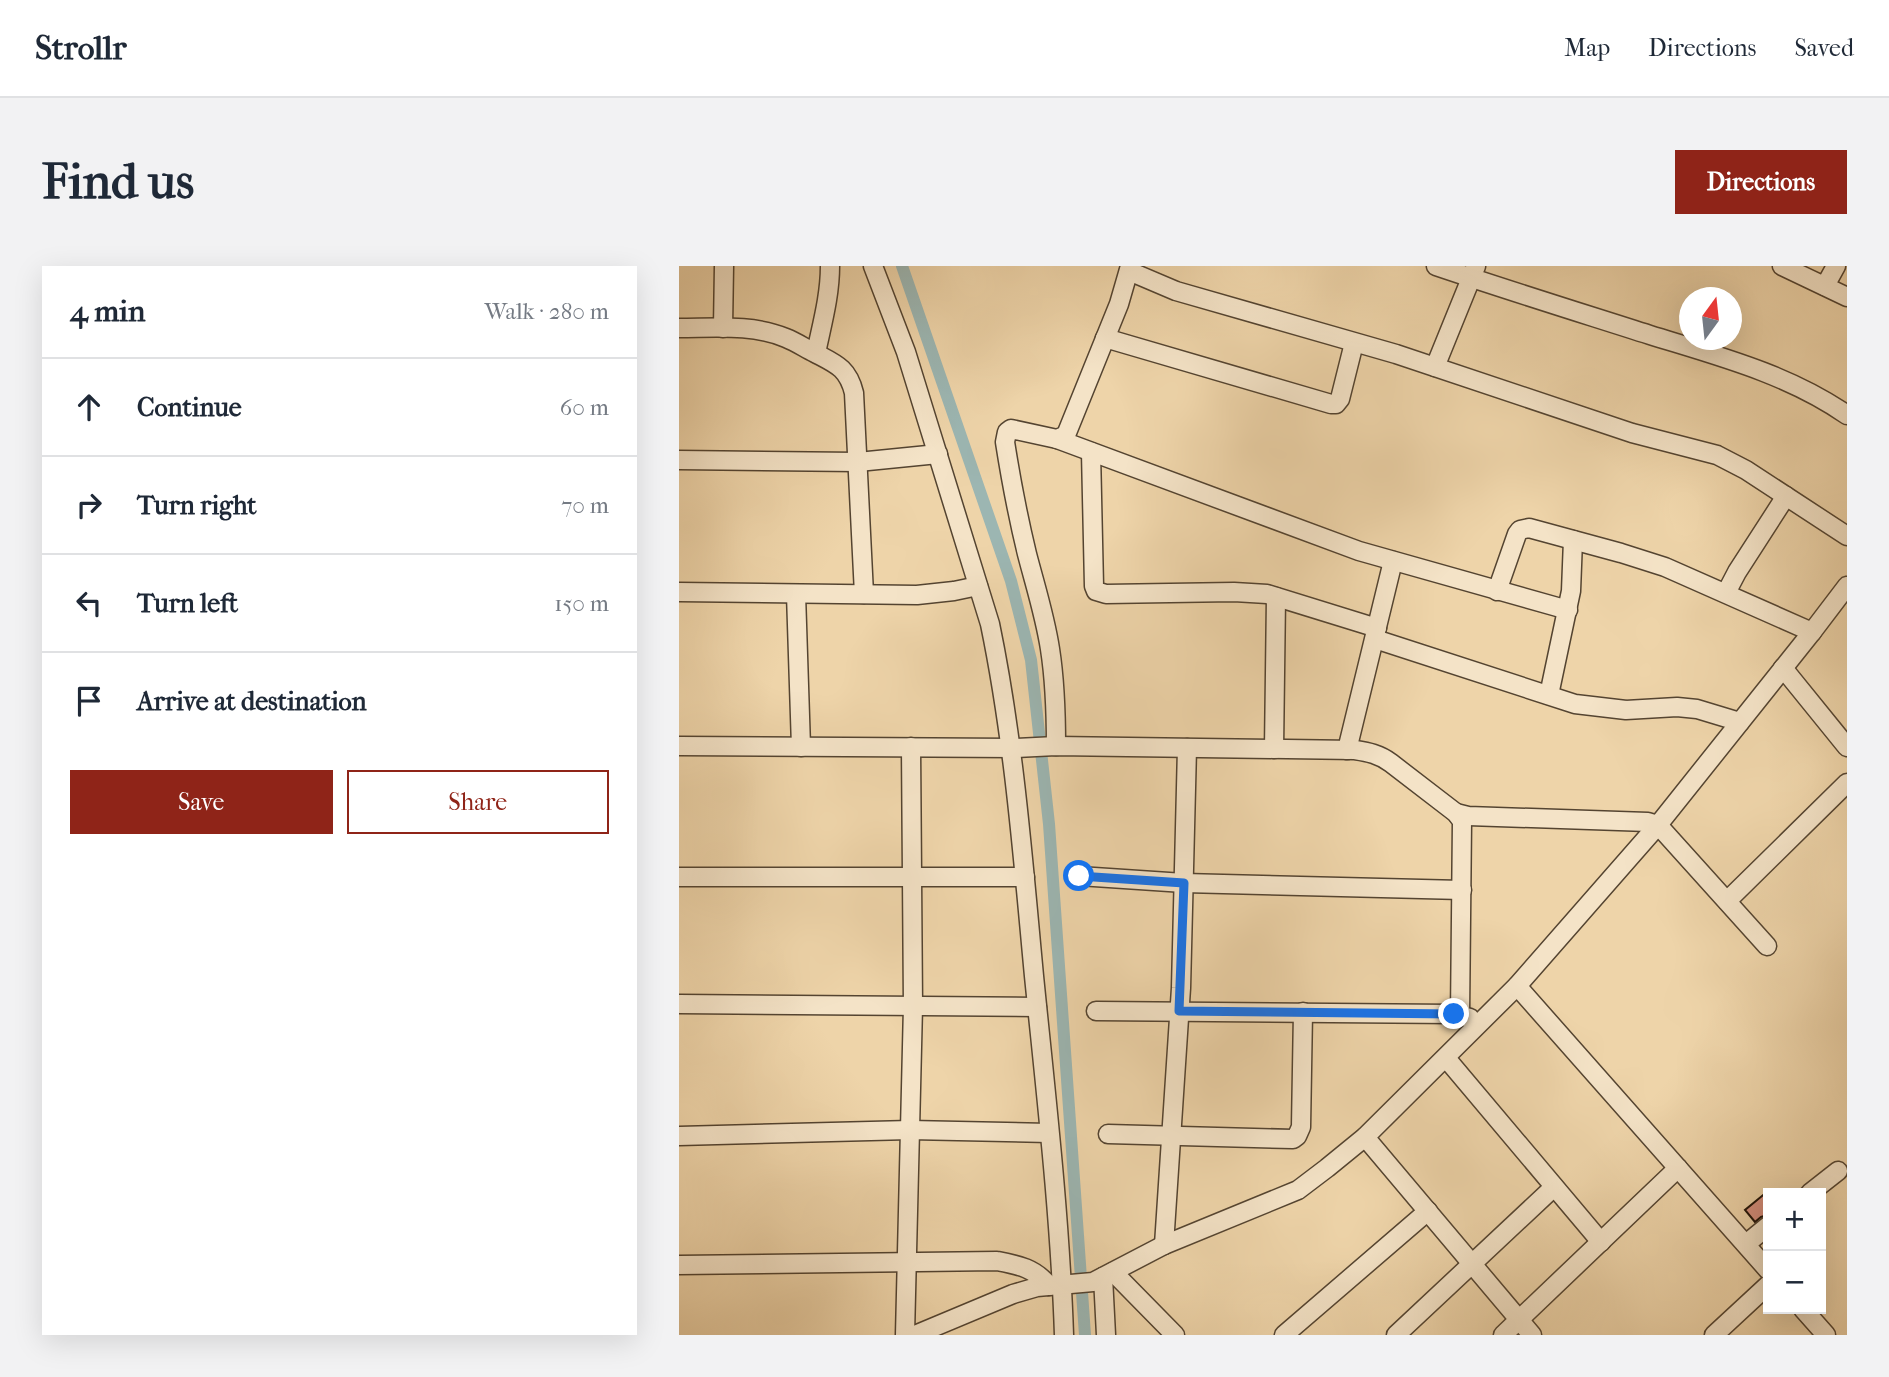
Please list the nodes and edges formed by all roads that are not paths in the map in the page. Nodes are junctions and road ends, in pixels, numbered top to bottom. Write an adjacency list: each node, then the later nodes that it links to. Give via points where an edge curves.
1 (724, 266): 12 (street)
2 (830, 266): 15 (street)
3 (873, 266): 20 (street)
4 (1436, 266): 8 (street)
5 (1783, 266): 9 (street)
6 (1836, 266): 9 (street)
7 (1129, 269): 13 (street); 14 (street, via 1176,290)
8 (1473, 272): 16 (street); 17 (street, via 1787,381)
9 (1825, 286): 10 (street)
10 (1847, 297)
11 (679, 328): 12 (street)
12 (723, 328): 15 (street, via 785,337)
13 (1105, 338): 14 (street, via 1331,404 1340,399); 18 (street, via 1068,431)
14 (1354, 343): 16 (street)
15 (816, 353): 22 (street, via 844,370 851,380)
16 (1435, 368): 23 (street, via 1632,433 1717,455)
17 (1847, 415)
18 (1057, 439): 19 (street); 42 (street, via 1011,429 1005,442 1055,678)
19 (1091, 452): 26 (street); 34 (street, via 1096,591 1241,592)
20 (938, 454): 22 (street); 27 (street)
21 (679, 460): 22 (street)
22 (858, 462): 33 (street)
23 (1786, 496): 24 (street); 31 (street)
24 (1847, 536)
25 (1573, 540): 29 (street, via 1529,528 1520,530); 31 (street, via 1665,567); 35 (street)
26 (1393, 561): 29 (street); 37 (street)
27 (978, 586): 33 (street, via 917,595); 46 (street, via 990,624)
28 (1847, 586): 36 (street)
29 (1497, 590): 35 (street)
30 (679, 592): 32 (street)
31 (1726, 593): 36 (street)
32 (796, 594): 33 (street); 43 (street)
33 (864, 594)
34 (1276, 597): 37 (street); 48 (street)
35 (1568, 610): 39 (street)
36 (1812, 632): 38 (street)
37 (1376, 633): 39 (street); 49 (street)
38 (1783, 668): 40 (street); 45 (street)
39 (1549, 695): 40 (street, via 1611,710 1697,709)
40 (1740, 722): 52 (street)
41 (679, 746): 43 (street)
42 (1054, 746): 46 (street); 47 (street)
43 (801, 747): 44 (street)
44 (911, 747): 46 (street); 55 (street)
45 (1847, 747)
46 (1013, 748): 56 (street)
47 (1187, 748): 48 (street); 57 (street)
48 (1274, 749): 49 (street)
49 (1347, 750): 51 (street, via 1383,757)
50 (1847, 783): 59 (street)
51 (1456, 813): 52 (street); 58 (street, via 1463,829)
52 (1658, 825): 59 (street); 61 (street)
53 (1079, 876): 57 (street)
54 (679, 877): 55 (street)
55 (912, 877): 56 (street); 63 (street)
56 (1025, 877): 64 (street)
57 (1184, 883): 58 (street); 66 (street)
58 (1462, 890): 68 (street)
59 (1727, 901): 60 (street)
60 (1767, 946)
61 (1517, 986): 69 (street); 77 (street)
62 (679, 1004): 63 (street)
63 (913, 1006): 64 (street); 71 (street)
64 (1037, 1007): 72 (street)
65 (1096, 1011): 66 (street)
66 (1179, 1011): 67 (street); 74 (street)
67 (1303, 1012): 68 (street); 74 (street, via 1301,1127 1297,1136)
68 (1460, 1015): 69 (street)
69 (1481, 1024): 70 (street)
70 (1446, 1058): 76 (street); 79 (street)
71 (910, 1130): 72 (street); 75 (street); 86 (street)
72 (1049, 1133): 91 (street)
73 (1108, 1134): 74 (street)
74 (1171, 1134): 85 (street)
75 (679, 1136)
76 (1365, 1137): 81 (street); 85 (street, via 1298,1190)
77 (1678, 1168): 83 (street); 84 (street)
78 (1838, 1171): 80 (street)
79 (1554, 1187): 83 (street); 87 (street)
80 (1816, 1188)
81 (1428, 1211): 87 (street); 101 (street)
82 (1763, 1230): 84 (street)
83 (1601, 1242): 94 (street)
84 (1746, 1244): 88 (street)
85 (1164, 1245): 90 (street)
86 (907, 1262): 89 (street); 91 (street, via 997,1261 1028,1268); 96 (street)
87 (1472, 1264): 94 (street); 102 (street)
88 (1763, 1264)
89 (679, 1265)
90 (1103, 1277): 91 (street); 99 (street); 100 (street)
91 (1061, 1284): 97 (street, via 1013,1294); 98 (street)
92 (1763, 1290): 105 (street)
93 (1806, 1314): 95 (street)
94 (1520, 1320): 103 (street); 104 (street)
95 (1819, 1333)
96 (905, 1335)
97 (915, 1335)
98 (1064, 1335)
99 (1106, 1335)
100 (1175, 1335)
101 (1284, 1335)
102 (1396, 1335)
103 (1503, 1335)
104 (1532, 1335)
105 (1714, 1335)

